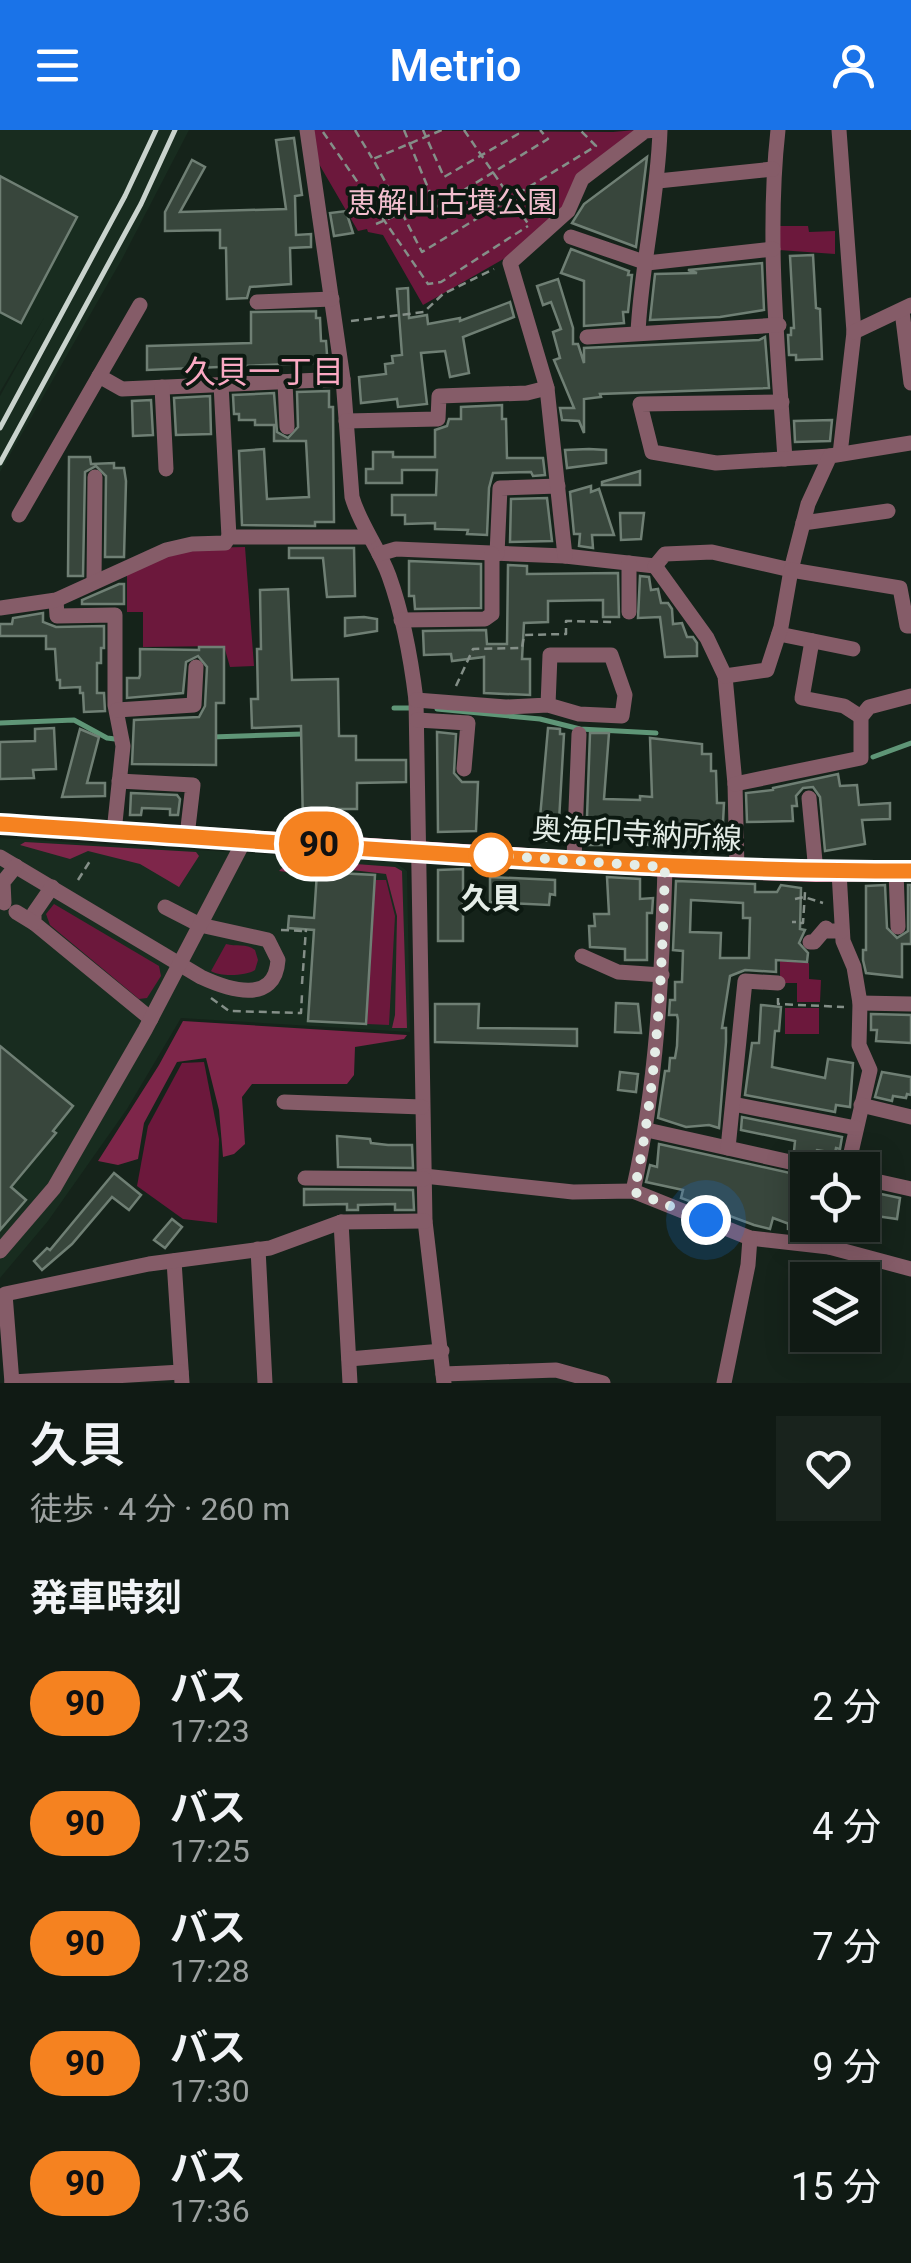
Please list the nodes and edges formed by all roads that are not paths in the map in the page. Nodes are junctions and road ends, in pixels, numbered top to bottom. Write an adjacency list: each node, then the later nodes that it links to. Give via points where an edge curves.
1 (307, 130): 10 (street)
2 (659, 130): 6 (street); 24 (street, via 645,131 582,180 568,211 510,263)
3 (778, 130): 5 (street)
4 (839, 130): 15 (street)
5 (774, 170): 6 (street); 8 (street)
6 (658, 181): 9 (street)
7 (571, 237): 9 (street)
8 (773, 249): 9 (street); 14 (street)
9 (647, 263): 16 (street)
10 (332, 300): 11 (street); 19 (street)
11 (256, 302)
12 (140, 305): 18 (street)
13 (906, 308): 15 (street); 21 (street)
14 (778, 325): 16 (street); 25 (street)
15 (854, 332): 29 (street)
16 (638, 334): 17 (street)
17 (587, 336)
18 (99, 376): 23 (street, via 122,389); 35 (street)
19 (343, 379): 20 (street); 26 (street)
20 (285, 382): 22 (street); 27 (street)
21 (911, 383)
22 (221, 384): 23 (street); 37 (street)
23 (162, 387): 31 (street)
24 (547, 388): 26 (street, via 439,396 438,419); 33 (street)
25 (782, 402): 30 (street); 30 (street, via 640,404 652,452 716,463)
26 (346, 420): 38 (street, via 352,497)
27 (287, 427)
28 (911, 443): 29 (street)
29 (835, 456): 30 (street); 36 (street)
30 (786, 459)
31 (166, 469)
32 (95, 477): 45 (street)
33 (558, 486): 40 (street, via 500,488); 41 (street)
34 (888, 512): 36 (street)
35 (19, 516)
36 (804, 523): 44 (street)
37 (229, 537): 38 (street); 45 (street, via 225,543 166,550)
38 (370, 537): 39 (street)
39 (379, 554): 40 (street); 49 (street)
40 (494, 554): 41 (street); 49 (street, via 492,614)
41 (565, 556): 42 (street)
42 (629, 563): 43 (street); 48 (street)
43 (655, 566): 44 (street, via 666,554 712,552); 55 (street, via 707,638)
44 (791, 570): 50 (street, via 900,588); 51 (street)
45 (94, 580): 46 (street)
46 (56, 600): 47 (street); 59 (street, via 57,616 115,615)
47 (0, 608)
48 (629, 612)
49 (401, 620): 58 (street)
50 (911, 626)
51 (779, 634): 52 (street); 55 (street, via 766,670)
52 (812, 640): 53 (street); 60 (street, via 802,698 844,706)
53 (854, 648)
54 (196, 668): 59 (street, via 194,706)
55 (725, 676): 64 (street)
56 (911, 696): 60 (street, via 869,707)
57 (548, 705): 57 (street, via 622,716 624,695 611,655 550,654); 58 (street, via 450,701)
58 (416, 709): 62 (street, via 468,722); 70 (street)
59 (116, 710): 63 (street, via 123,746)
60 (861, 717): 64 (street, via 861,758)
61 (579, 734): 72 (street)
62 (464, 769)
63 (119, 781): 67 (street); 68 (street, via 192,785)
64 (734, 784): 75 (street)
65 (810, 798): 77 (street)
66 (0, 824): 67 (main road, 奥海印寺納所線)
67 (114, 832): 68 (main road, 奥海印寺納所線)
68 (187, 836): 69 (main road, 奥海印寺納所線)
69 (245, 839): 70 (main road, 奥海印寺納所線); 82 (street)
70 (418, 850): 72 (main road, 奥海印寺納所線); 96 (street)
71 (0, 856): 73 (street)
72 (574, 860): 74 (main road, 奥海印寺納所線)
73 (16, 866): 79 (street); 81 (street, via 3,882 10,908)
74 (665, 867): 75 (main road, 奥海印寺納所線); 88 (street)
75 (737, 870): 77 (main road, 奥海印寺納所線)
76 (903, 871): 78 (main road, 奥海印寺納所線); 83 (street)
77 (816, 872): 78 (main road, 奥海印寺納所線)
78 (839, 872): 84 (street)
79 (52, 887): 81 (street); 87 (street)
80 (165, 907): 82 (street)
81 (34, 923): 92 (street)
82 (200, 924): 87 (street); 87 (street, via 268,940 278,960 272,982 264,990 238,990)
83 (898, 927)
84 (842, 932): 85 (street, via 826,928); 91 (street)
85 (810, 942)
86 (582, 956): 88 (street, via 618,972)
87 (180, 963): 92 (street)
88 (662, 975): 99 (street)
89 (778, 984): 94 (street, via 745,981)
90 (911, 1004): 91 (street)
91 (860, 1005): 95 (street, via 860,1044 870,1070)
92 (151, 1019): 114 (street, via 54,1188)
93 (284, 1102): 96 (street)
94 (733, 1104): 98 (street); 100 (street)
95 (862, 1105): 97 (street); 98 (street)
96 (422, 1107): 104 (street)
97 (911, 1117)
98 (856, 1128): 101 (street)
99 (647, 1130): 100 (street); 107 (street)
100 (728, 1148): 102 (street)
101 (850, 1152)
102 (790, 1162)
103 (305, 1178): 104 (street)
104 (424, 1178): 107 (street); 108 (street)
105 (880, 1182): 106 (street)
106 (911, 1189)
107 (634, 1192): 110 (street)
108 (425, 1221): 109 (street); 117 (street)
109 (341, 1222): 113 (street); 118 (street)
110 (750, 1238): 112 (street); 125 (street)
111 (830, 1242): 112 (street)
112 (829, 1247): 116 (street)
113 (258, 1249): 115 (street); 122 (street)
114 (0, 1251)
115 (174, 1261): 119 (street); 121 (street, via 5,1294)
116 (911, 1269)
117 (442, 1352): 118 (street); 120 (street)
118 (349, 1359): 123 (street)
119 (181, 1378): 121 (street)
120 (444, 1379): 124 (street, via 556,1370)
121 (12, 1383)
122 (266, 1383)
123 (350, 1383)
124 (603, 1383)
125 (724, 1383)

